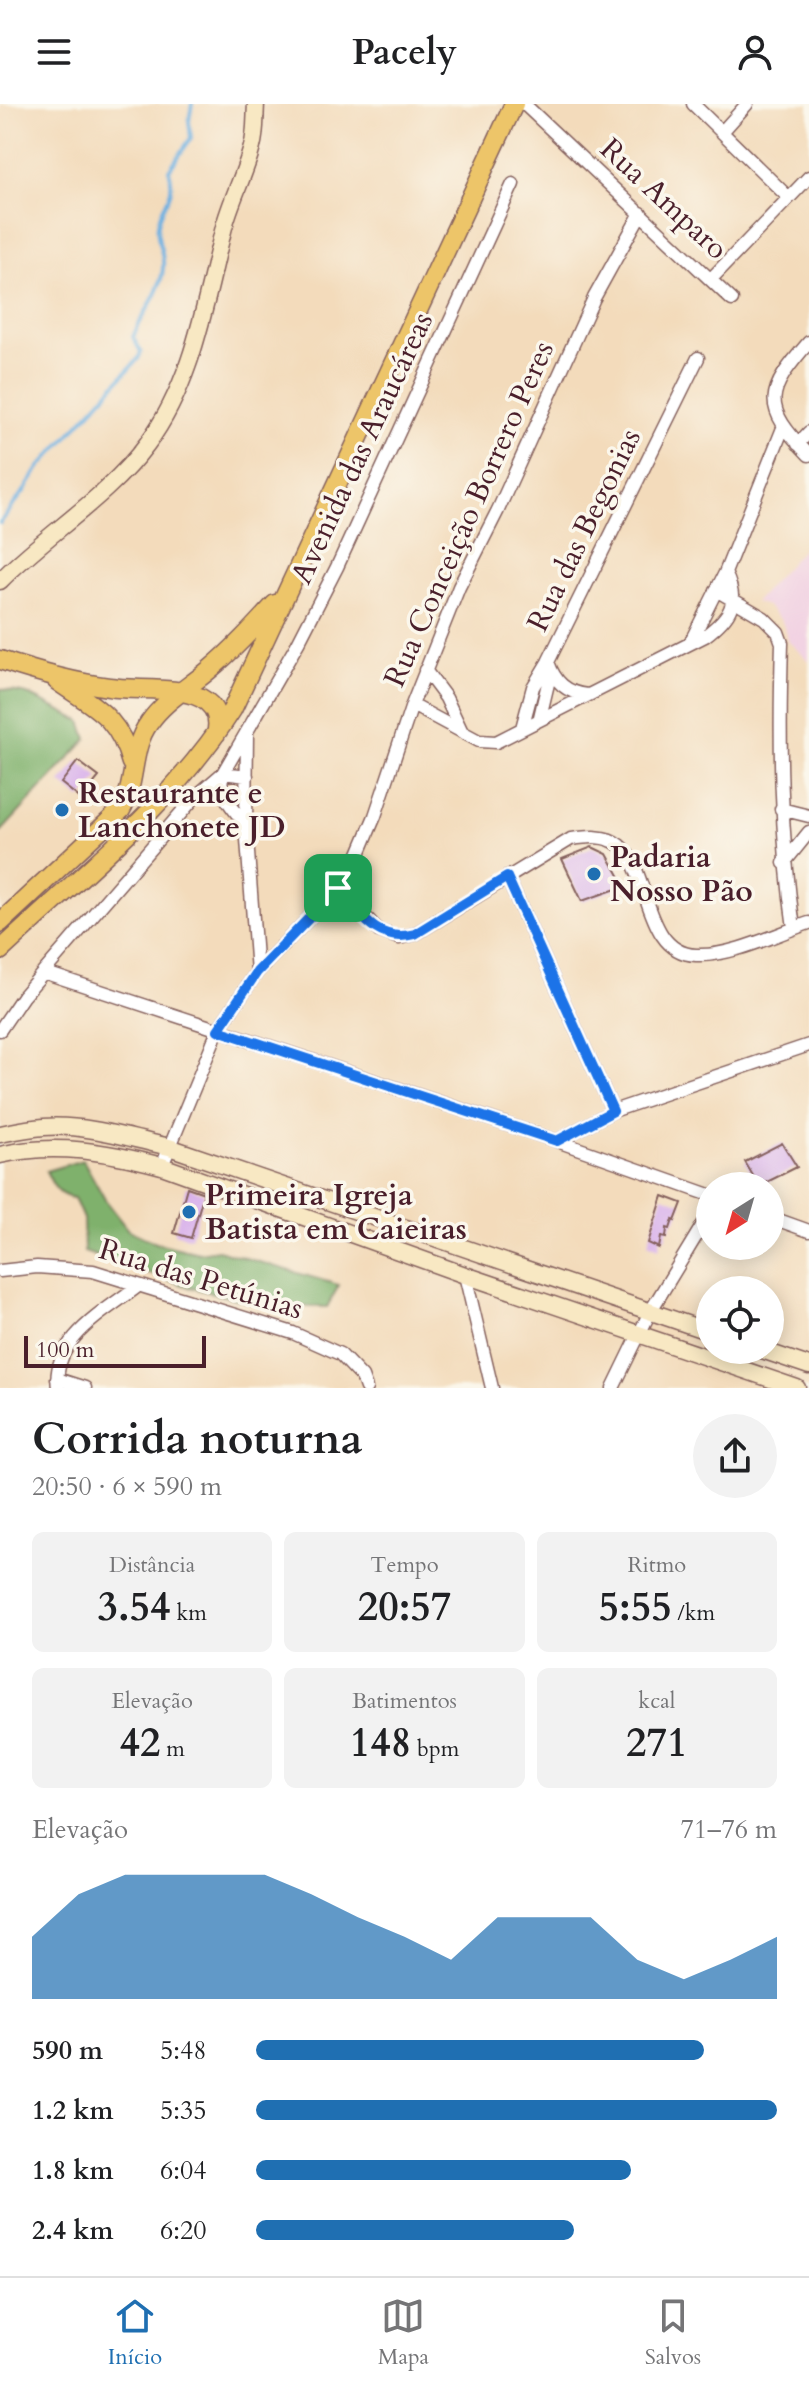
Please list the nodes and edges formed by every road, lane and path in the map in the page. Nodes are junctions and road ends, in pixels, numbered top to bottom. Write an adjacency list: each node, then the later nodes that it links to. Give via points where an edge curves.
1 (256, 104): 20 (street, via 253,145 225,223 200,330 164,418 110,484)
2 (514, 104): 22 (main road)
3 (524, 104): 10 (street, Rua Amparo)
4 (693, 104): 6 (street)
5 (747, 104): 6 (street)
6 (722, 132): 9 (street)
7 (809, 177): 9 (street)
8 (513, 184): 39 (street, Avenida das Araucáreas, via 337,567)
9 (788, 197): 11 (street)
10 (641, 213): 11 (street, Rua Amparo); 31 (street, Rua Conceição Borrero Peres, via 594,298)
11 (711, 279): 12 (street, Rua Amparo)
12 (732, 300)
13 (809, 342): 15 (street, via 776,386 773,400)
14 (698, 358): 30 (street, Rua das Begonias)
15 (783, 428): 17 (street); 19 (street)
16 (809, 432): 17 (street)
17 (798, 444): 18 (street)
18 (809, 455)
19 (725, 573): 21 (street); 23 (street)
20 (0, 581)
21 (716, 590): 23 (street); 24 (street)
22 (285, 593): 28 (main road); 41 (main road)
23 (734, 599): 25 (street); 26 (street)
24 (706, 613): 26 (street); 27 (street)
25 (753, 613): 26 (street); 48 (street, via 773,625 782,643)
26 (720, 623): 27 (street)
27 (690, 643): 35 (street)
28 (228, 654): 33 (main road, via 166,682); 34 (main road)
29 (0, 660): 32 (main road)
30 (550, 666): 35 (street, via 561,686); 37 (street, Rua das Begonias); 38 (street, Rua das Begonias, via 533,687)
31 (425, 670): 36 (street, Rua Conceição Borrero Peres); 40 (street)
32 (52, 677): 33 (main road); 42 (main road, via 119,728)
33 (115, 688): 34 (main road)
34 (179, 691): 41 (main road, via 212,707 218,724); 42 (main road, via 139,739)
35 (588, 695): 37 (street)
36 (412, 705): 40 (street); 54 (street, Rua Conceição Borrero Peres, via 375,816)
37 (540, 717): 38 (street)
38 (522, 728): 40 (street, via 486,743)
39 (247, 729): 43 (street, Avenida das Araucáreas); 44 (street)
40 (462, 732)
41 (215, 737): 58 (main road, via 161,799)
42 (133, 770): 55 (main road, via 121,810)
43 (223, 773): 44 (street); 46 (street, via 220,786); 47 (street)
44 (247, 776): 45 (street)
45 (248, 794): 46 (street); 50 (street)
46 (225, 796): 47 (street); 50 (street)
47 (194, 798): 60 (street)
48 (781, 809): 49 (street); 52 (street)
49 (809, 816)
50 (246, 826): 59 (street)
51 (809, 832): 52 (street)
52 (784, 863): 57 (street)
53 (507, 877): 54 (street, via 415,934 399,938 379,931); 57 (street, via 571,839 608,839 628,856 662,936 685,953 727,951); 64 (street)
54 (338, 888): 59 (street, Rua Conceição Borrero Peres)
55 (0, 923)
56 (809, 923): 57 (street)
57 (794, 928)
58 (0, 951)
59 (257, 972): 62 (street, Rua Conceição Borrero Peres)
60 (46, 973): 61 (street); 62 (street)
61 (0, 1030)
62 (218, 1030): 66 (street); 67 (street, Rua Conceição Borrero Peres)
63 (809, 1045): 64 (street)
64 (613, 1111): 66 (street)
65 (0, 1134): 67 (street, via 46,1127 83,1129)
66 (557, 1141): 70 (street)
67 (169, 1147): 69 (street, Rua Conceição Borrero Peres); 77 (street)
68 (0, 1155): 69 (street, via 65,1148)
69 (162, 1166): 75 (street)
70 (696, 1190)
71 (784, 1222): 72 (street)
72 (809, 1231)
73 (696, 1236): 77 (street)
74 (0, 1271): 76 (street, Rua das Petúnias, via 67,1267)
75 (465, 1275): 79 (street); 85 (street)
76 (138, 1286): 82 (street, via 69,1343 59,1362); 84 (street, Rua das Petúnias, via 321,1344 351,1364)
77 (650, 1312): 78 (street); 79 (street)
78 (696, 1327)
79 (639, 1334): 86 (street); 87 (street)
80 (784, 1357): 81 (street)
81 (809, 1366)
82 (58, 1383): 83 (street)
83 (85, 1388)
84 (366, 1388)
85 (492, 1388)
86 (613, 1388)
87 (797, 1388)

